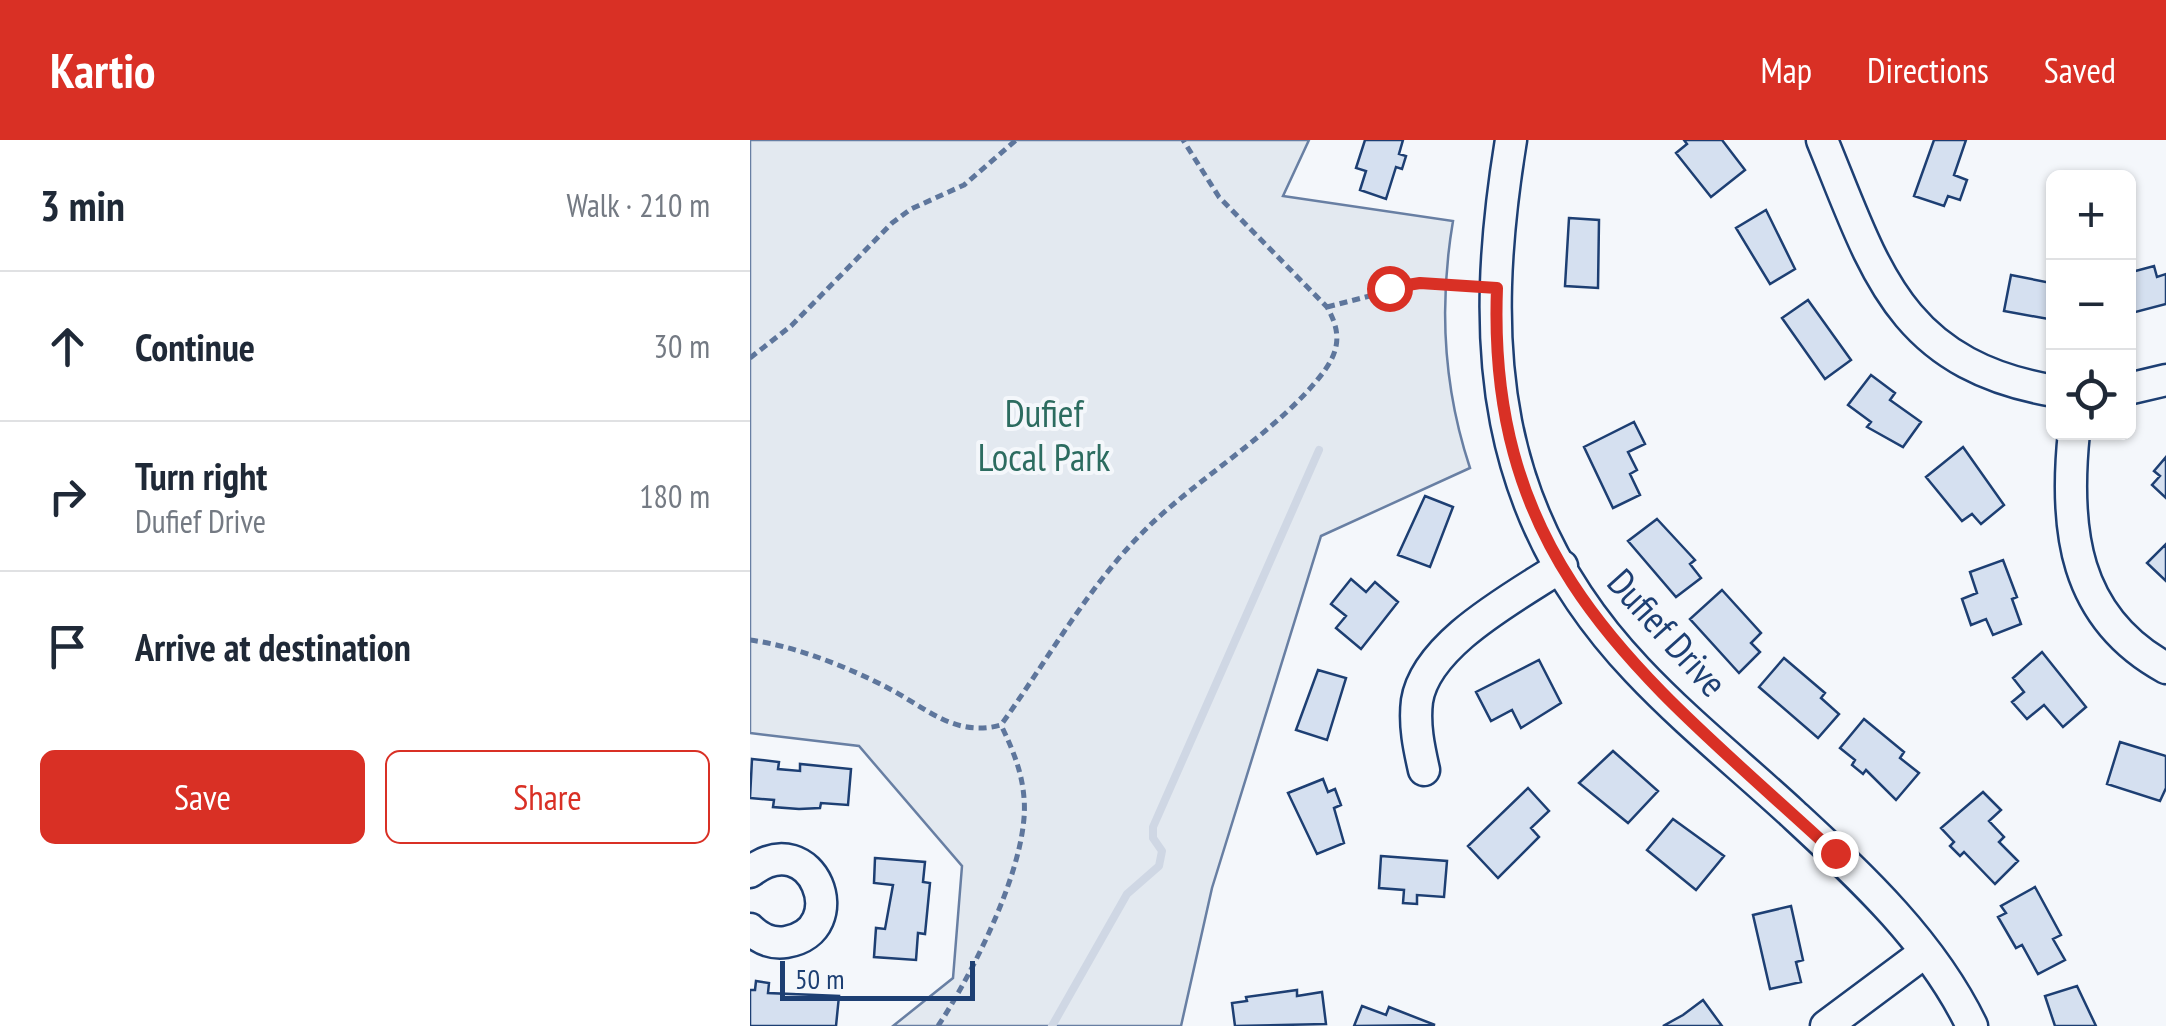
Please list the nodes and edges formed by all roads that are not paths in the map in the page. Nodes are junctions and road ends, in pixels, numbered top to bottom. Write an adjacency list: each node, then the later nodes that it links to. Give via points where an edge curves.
1 (1511, 140): 7 (street, Dufief Drive, via 1497,288 1498,392 1510,454)
2 (1822, 140): 5 (street, via 1877,275 1900,309 1934,344 2011,383)
3 (2166, 380): 4 (street)
4 (2136, 386)
5 (2046, 390)
6 (2073, 440): 8 (street, via 2071,540 2087,583 2105,618 2138,653)
7 (1562, 566): 9 (street, via 1472,626 1433,666 1417,698); 12 (street, Dufief Drive, via 1584,606 1637,670 1885,899)
8 (2166, 668)
9 (1424, 770)
10 (750, 872): 11 (street, via 788,859 811,873 822,898 814,924 793,940 766,940)
11 (750, 929)
12 (1924, 953): 13 (street); 14 (street, Dufief Drive)
13 (1826, 1026)
14 (1972, 1026)

